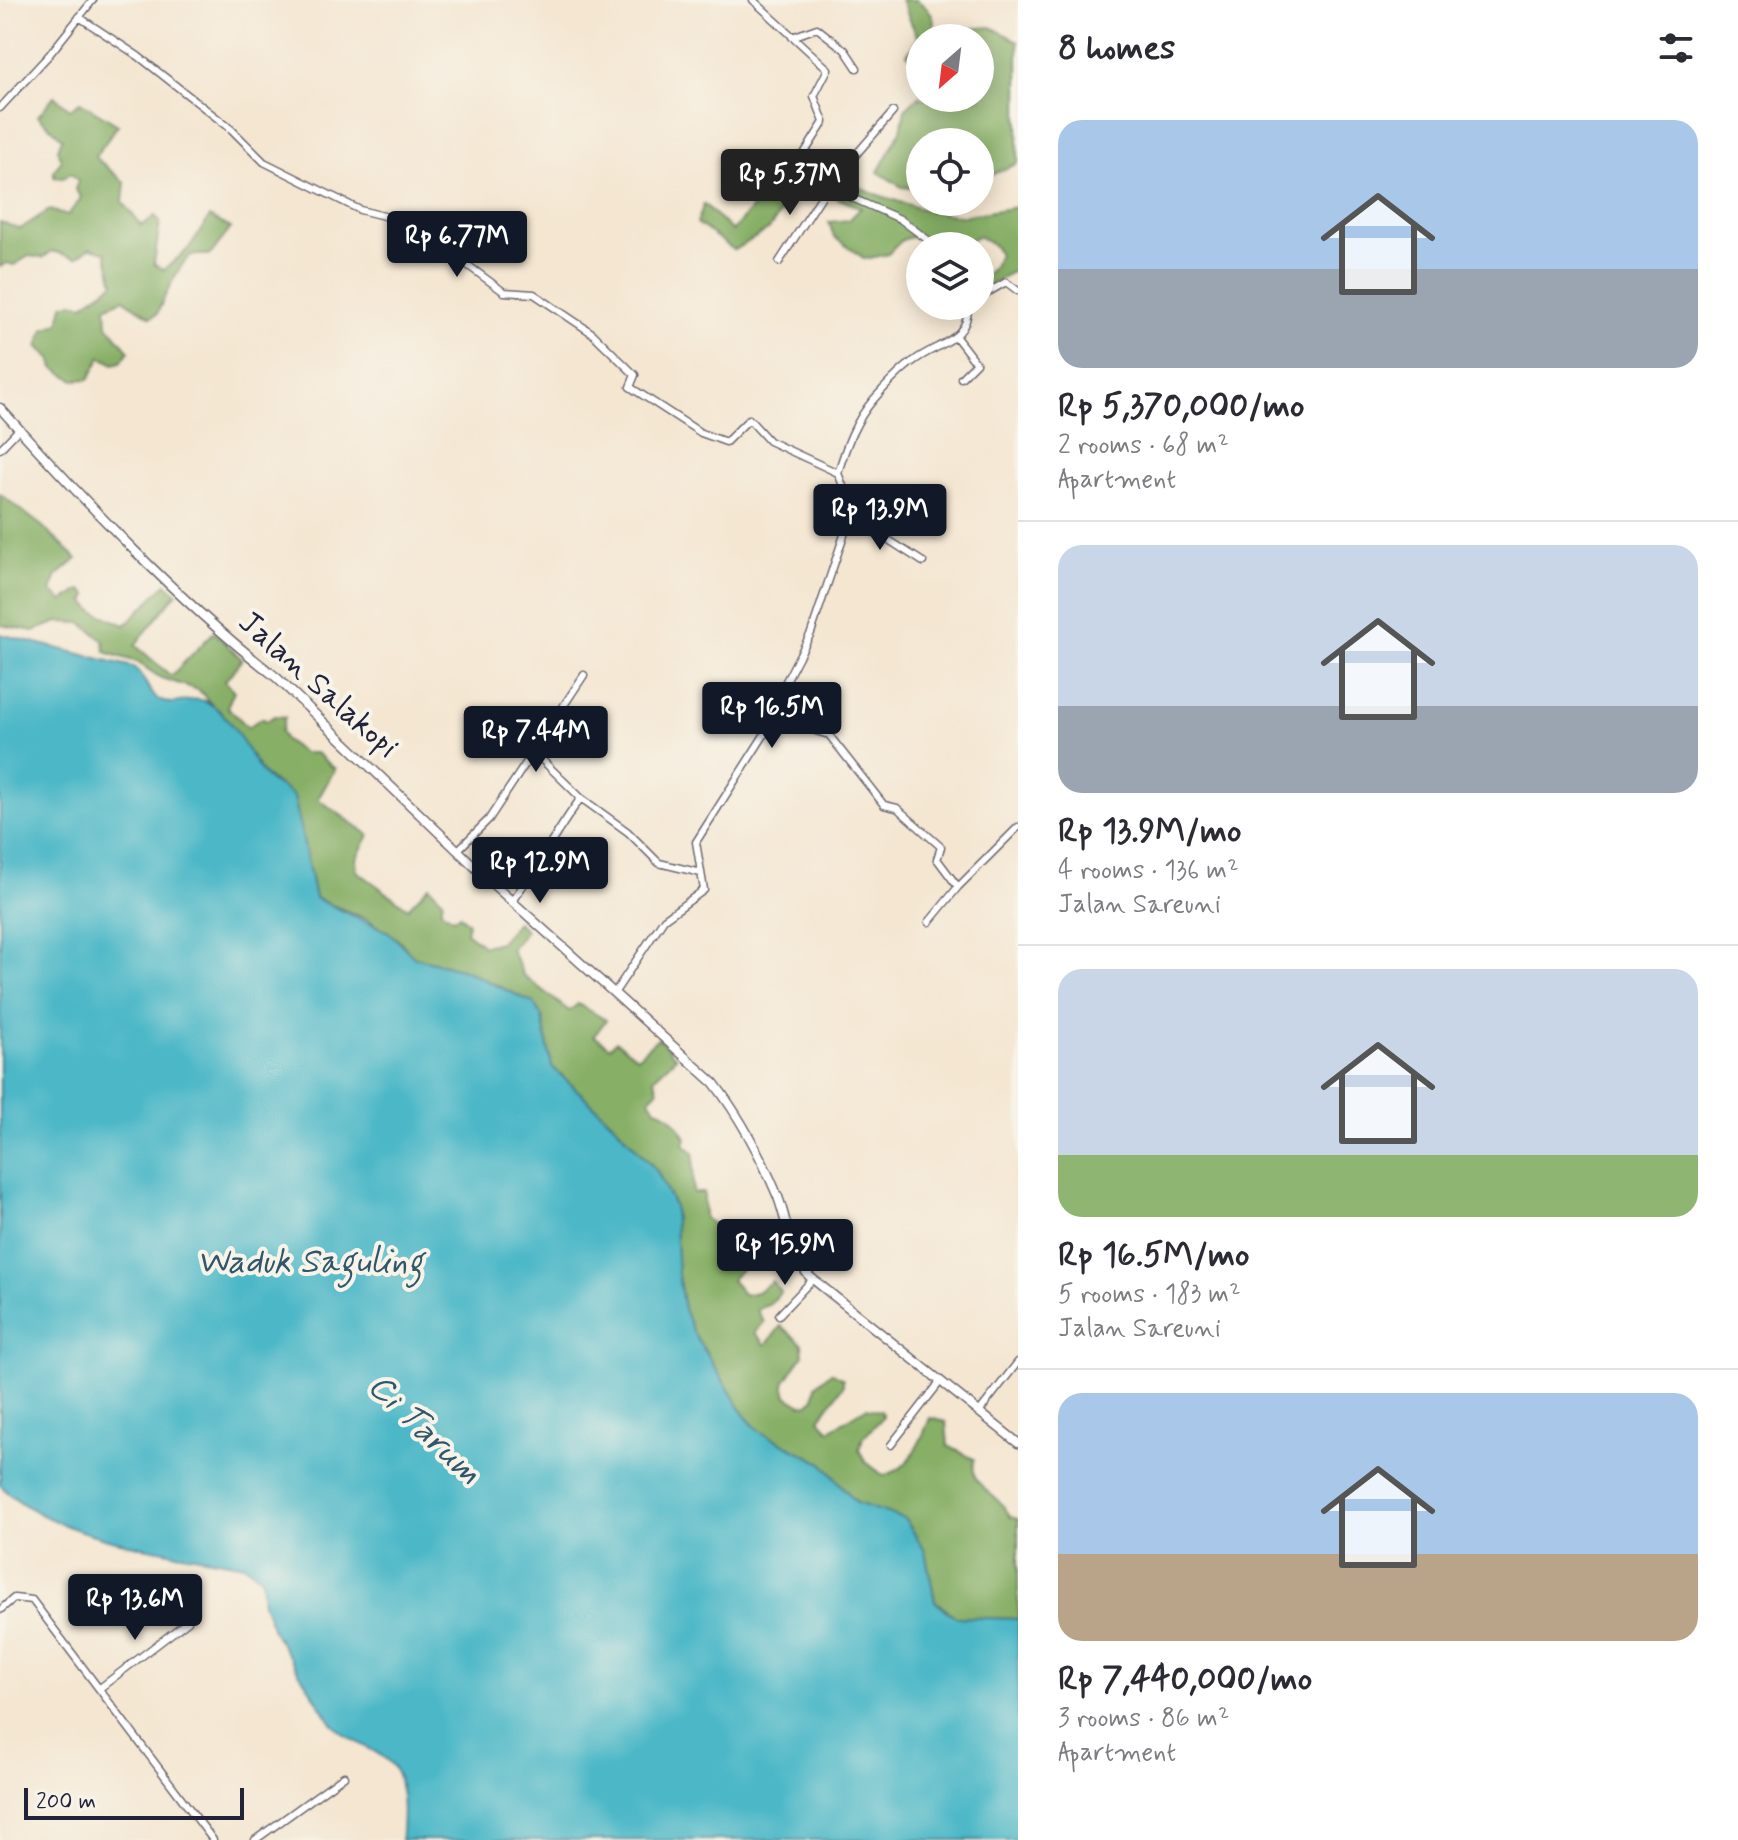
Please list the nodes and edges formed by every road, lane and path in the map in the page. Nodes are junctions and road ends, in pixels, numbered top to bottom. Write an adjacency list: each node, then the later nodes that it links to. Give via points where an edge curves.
1 (93, 0): 3 (street)
2 (753, 0): 4 (street)
3 (79, 17): 6 (street); 19 (street, via 138,56 231,129 264,162 360,210 396,219 504,292 534,294 561,312 631,366 635,375 630,387 701,433 726,442 749,419 769,441)
4 (792, 37): 5 (street, via 817,28 845,50); 8 (street, via 828,71 814,96 824,122 798,165 805,179)
5 (857, 68)
6 (0, 108)
7 (893, 112): 8 (street)
8 (827, 188): 9 (street, via 900,219); 10 (street)
9 (917, 232)
10 (779, 262)
11 (994, 289): 12 (street, via 1006,282)
12 (1018, 291)
13 (967, 320): 14 (street)
14 (956, 337): 15 (street, via 976,363); 19 (street, via 912,362 875,398 849,436)
15 (961, 378)
16 (0, 408): 17 (street, Jalan Salakopi)
17 (19, 429): 18 (street); 27 (street, Jalan Salakopi, via 243,652)
18 (0, 449)
19 (838, 473): 20 (street, via 850,504)
20 (850, 522): 21 (street); 23 (street, via 811,633 785,683)
21 (923, 562)
22 (584, 675): 24 (street)
23 (780, 710): 28 (street, via 696,842); 29 (street, via 829,735 884,805 897,808 941,847 937,859)
24 (534, 752): 25 (street); 27 (street, via 489,819)
25 (581, 798): 28 (street, via 659,863); 30 (street)
26 (1018, 827): 29 (street)
27 (459, 849): 30 (street, Jalan Salakopi)
28 (701, 873): 32 (street, via 704,890 664,919)
29 (958, 887): 31 (street)
30 (512, 901): 32 (street, Jalan Salakopi)
31 (929, 922)
32 (615, 992): 33 (street, Jalan Salakopi, via 735,1109 778,1198 795,1257)
33 (813, 1279): 34 (street); 36 (street, Jalan Salakopi)
34 (779, 1315)
35 (1018, 1362): 37 (street)
36 (940, 1382): 37 (street, Jalan Salakopi); 39 (street)
37 (979, 1412): 38 (street, Jalan Salakopi)
38 (1018, 1443)
39 (891, 1445)
40 (0, 1610): 42 (street, via 14,1598 32,1600)
41 (188, 1621): 42 (street)
42 (100, 1688): 44 (street)
43 (344, 1776): 45 (street)
44 (213, 1840)
45 (255, 1840)

